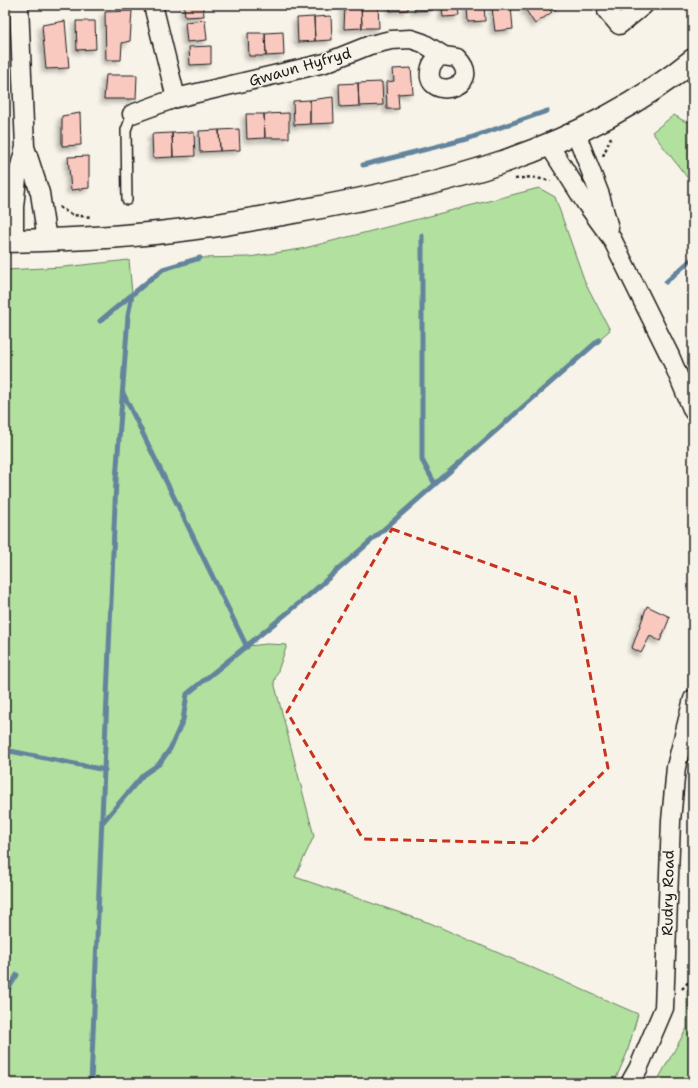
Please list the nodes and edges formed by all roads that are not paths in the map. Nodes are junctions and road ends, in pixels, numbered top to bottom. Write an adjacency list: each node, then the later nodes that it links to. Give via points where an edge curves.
1 (20, 5): 11 (street)
2 (153, 5): 7 (street)
3 (644, 5): 4 (street, via 619,25)
4 (607, 11)
5 (444, 56): 7 (street, Gwaun Hyfryd, via 423,42 411,39 391,40 370,45 324,63)
6 (693, 60): 9 (street, via 641,98)
7 (176, 98): 8 (street, Gwaun Hyfryd)
8 (132, 114): 12 (lane, via 126,130)
9 (576, 133): 10 (street); 13 (street, via 600,195)
10 (549, 145): 13 (street); 14 (street, via 487,168 359,200 204,228)
11 (25, 147): 14 (street, via 39,188); 15 (street, via 17,178)
12 (127, 200)
13 (612, 239): 16 (street, via 670,356)
14 (47, 240): 15 (street)
15 (9, 241)
16 (693, 411)
17 (693, 698): 18 (street, Rudry Road)
18 (686, 753): 19 (street, Rudry Road, via 671,821 664,1008)
19 (630, 1083)

